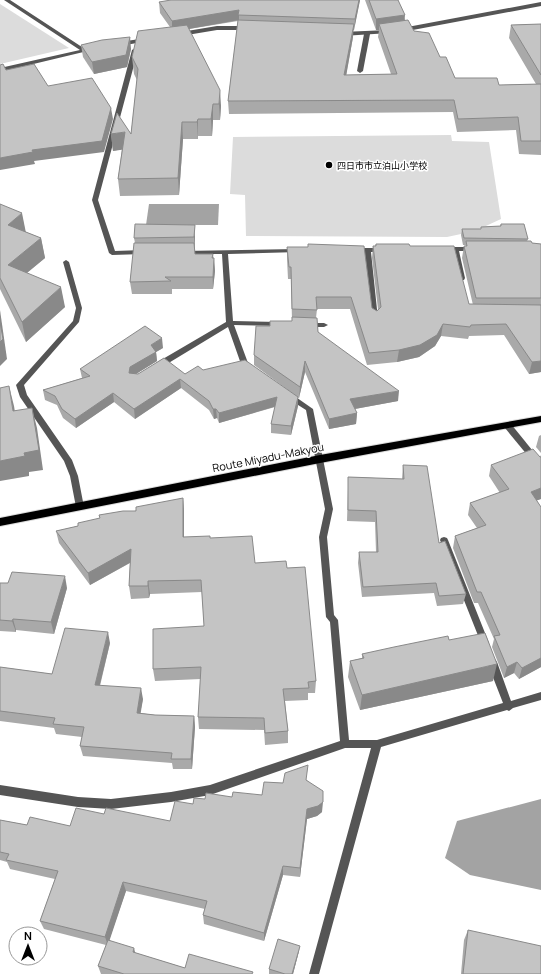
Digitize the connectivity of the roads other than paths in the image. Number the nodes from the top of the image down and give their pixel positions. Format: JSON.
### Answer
{"nodes":[{"id":1,"x":7,"y":0,"type":"edge"},
{"id":2,"x":541,"y":4,"type":"edge"},
{"id":3,"x":255,"y":29,"type":"edge"},
{"id":4,"x":336,"y":34,"type":"edge"},
{"id":5,"x":367,"y":34,"type":"junction"},
{"id":6,"x":173,"y":35,"type":"edge"},
{"id":7,"x":151,"y":39,"type":"edge"},
{"id":8,"x":137,"y":41,"type":"junction"},
{"id":9,"x":117,"y":44,"type":"edge"},
{"id":10,"x":96,"y":48,"type":"edge"},
{"id":11,"x":83,"y":50,"type":"junction"},
{"id":12,"x":0,"y":70,"type":"edge"},
{"id":13,"x":360,"y":71,"type":"dead end"},
{"id":14,"x":478,"y":248,"type":"edge"},
{"id":15,"x":441,"y":249,"type":"edge"},
{"id":16,"x":455,"y":249,"type":"junction"},
{"id":17,"x":351,"y":250,"type":"edge"},
{"id":18,"x":367,"y":250,"type":"junction"},
{"id":19,"x":389,"y":250,"type":"edge"},
{"id":20,"x":304,"y":251,"type":"edge"},
{"id":21,"x":150,"y":252,"type":"edge"},
{"id":22,"x":180,"y":252,"type":"edge"},
{"id":23,"x":225,"y":252,"type":"junction"},
{"id":24,"x":66,"y":262,"type":"dead end"},
{"id":25,"x":463,"y":285,"type":"edge"},
{"id":26,"x":375,"y":319,"type":"edge"},
{"id":27,"x":230,"y":323,"type":"junction"},
{"id":28,"x":285,"y":324,"type":"edge"},
{"id":29,"x":301,"y":325,"type":"edge"},
{"id":30,"x":324,"y":326,"type":"dead end"},
{"id":31,"x":155,"y":368,"type":"edge"},
{"id":32,"x":258,"y":373,"type":"edge"},
{"id":33,"x":283,"y":391,"type":"edge"},
{"id":34,"x":541,"y":419,"type":"edge"},
{"id":35,"x":508,"y":426,"type":"junction"},
{"id":36,"x":320,"y":459,"type":"junction"},
{"id":37,"x":541,"y":466,"type":"edge"},
{"id":38,"x":80,"y":506,"type":"junction"},
{"id":39,"x":0,"y":522,"type":"edge"},
{"id":40,"x":444,"y":540,"type":"edge"},
{"id":41,"x":541,"y":696,"type":"edge"},
{"id":42,"x":509,"y":707,"type":"junction"},
{"id":43,"x":345,"y":744,"type":"junction"},
{"id":44,"x":377,"y":744,"type":"junction"},
{"id":45,"x":0,"y":790,"type":"edge"},
{"id":46,"x":314,"y":974,"type":"edge"}],
"edges":[{"from":1,"to":11,"type":"street"},
{"from":2,"to":5,"type":"street"},
{"from":3,"to":6,"type":"street"},
{"from":4,"to":5,"type":"street"},
{"from":5,"to":13,"type":"street"},
{"from":7,"to":8,"type":"street"},
{"from":8,"to":9,"type":"street"},
{"from":8,"to":21,"type":"street"},
{"from":10,"to":11,"type":"street"},
{"from":11,"to":12,"type":"street"},
{"from":14,"to":16,"type":"street"},
{"from":15,"to":16,"type":"street"},
{"from":16,"to":25,"type":"street"},
{"from":17,"to":18,"type":"street"},
{"from":18,"to":19,"type":"street"},
{"from":18,"to":26,"type":"street"},
{"from":20,"to":23,"type":"street"},
{"from":22,"to":23,"type":"street"},
{"from":23,"to":27,"type":"street"},
{"from":24,"to":38,"type":"street"},
{"from":27,"to":28,"type":"street"},
{"from":27,"to":31,"type":"street"},
{"from":27,"to":32,"type":"street"},
{"from":29,"to":30,"type":"street"},
{"from":33,"to":36,"type":"street"},
{"from":34,"to":35,"type":"main road","name":"Route Miyadu-Makyou"},
{"from":35,"to":36,"type":"main road","name":"Route Miyadu-Makyou"},
{"from":35,"to":37,"type":"street"},
{"from":36,"to":38,"type":"main road","name":"Route Miyadu-Makyou"},
{"from":36,"to":43,"type":"street"},
{"from":38,"to":39,"type":"main road","name":"Route Miyadu-Makyou"},
{"from":40,"to":42,"type":"street"},
{"from":41,"to":42,"type":"street"},
{"from":42,"to":44,"type":"street"},
{"from":43,"to":44,"type":"street"},
{"from":43,"to":45,"type":"street"},
{"from":44,"to":46,"type":"street"}]}
